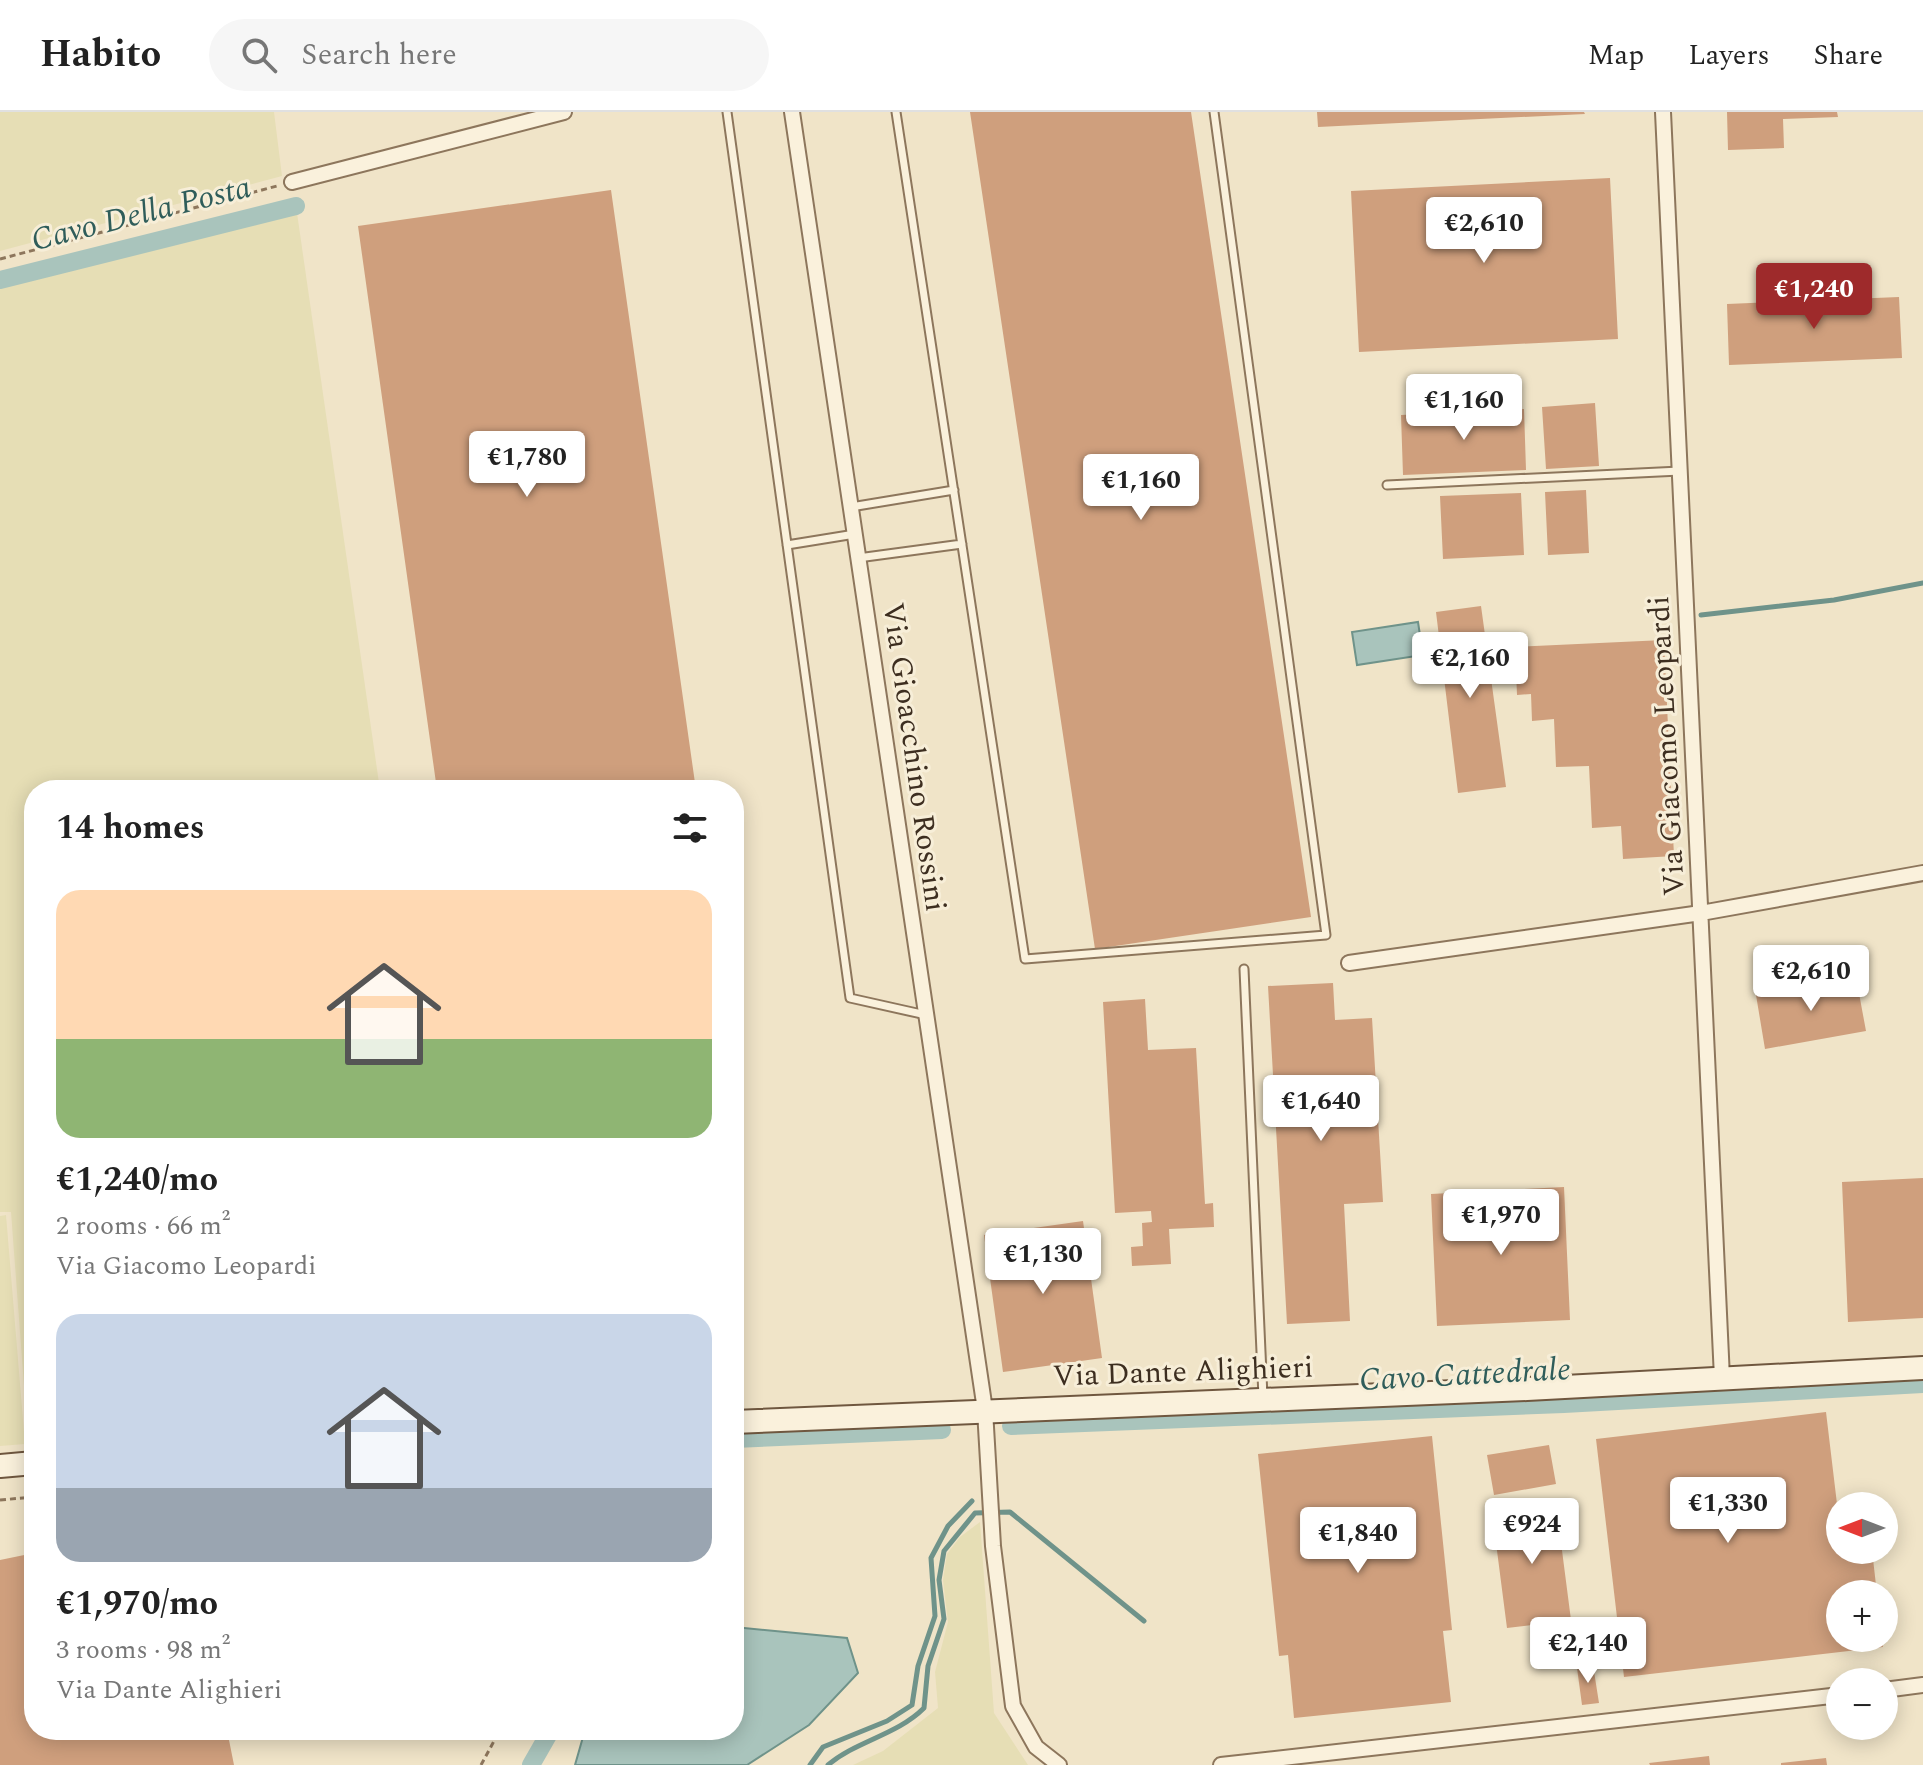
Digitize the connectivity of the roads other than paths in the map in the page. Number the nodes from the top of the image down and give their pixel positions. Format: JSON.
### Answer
{"nodes":[{"id":1,"x":564,"y":112,"type":"edge"},
{"id":2,"x":727,"y":112,"type":"edge"},
{"id":3,"x":792,"y":112,"type":"edge"},
{"id":4,"x":896,"y":112,"type":"edge"},
{"id":5,"x":1214,"y":112,"type":"edge"},
{"id":6,"x":1663,"y":112,"type":"edge"},
{"id":7,"x":292,"y":182,"type":"road end"},
{"id":8,"x":1680,"y":471,"type":"junction"},
{"id":9,"x":1387,"y":485,"type":"dead end"},
{"id":10,"x":954,"y":490,"type":"junction"},
{"id":11,"x":851,"y":507,"type":"junction"},
{"id":12,"x":855,"y":534,"type":"junction"},
{"id":13,"x":962,"y":544,"type":"junction"},
{"id":14,"x":787,"y":545,"type":"junction"},
{"id":15,"x":858,"y":558,"type":"junction"},
{"id":16,"x":1923,"y":873,"type":"edge"},
{"id":17,"x":1701,"y":913,"type":"junction"},
{"id":18,"x":1349,"y":963,"type":"dead end"},
{"id":19,"x":1244,"y":969,"type":"dead end"},
{"id":20,"x":926,"y":1015,"type":"junction"},
{"id":21,"x":1923,"y":1368,"type":"edge"},
{"id":22,"x":1722,"y":1378,"type":"junction"},
{"id":23,"x":1263,"y":1399,"type":"junction"},
{"id":24,"x":985,"y":1410,"type":"junction"},
{"id":25,"x":744,"y":1422,"type":"edge"},
{"id":26,"x":24,"y":1464,"type":"edge"},
{"id":27,"x":0,"y":1466,"type":"edge"},
{"id":28,"x":1923,"y":1685,"type":"edge"},
{"id":29,"x":1898,"y":1688,"type":"edge"},
{"id":30,"x":1826,"y":1697,"type":"edge"},
{"id":31,"x":1059,"y":1765,"type":"edge"},
{"id":32,"x":1221,"y":1765,"type":"edge"}],
"edges":[{"from":1,"to":7,"type":"street"},
{"from":2,"to":14,"type":"lane"},
{"from":3,"to":11,"type":"street","name":"Via Gioacchino Rossini"},
{"from":4,"to":10,"type":"lane"},
{"from":5,"to":13,"type":"lane"},
{"from":6,"to":8,"type":"street","name":"Via Giacomo Leopardi"},
{"from":8,"to":9,"type":"lane"},
{"from":8,"to":17,"type":"street","name":"Via Giacomo Leopardi"},
{"from":10,"to":11,"type":"lane"},
{"from":10,"to":13,"type":"lane"},
{"from":11,"to":12,"type":"street","name":"Via Gioacchino Rossini"},
{"from":12,"to":14,"type":"lane"},
{"from":12,"to":15,"type":"street","name":"Via Gioacchino Rossini"},
{"from":13,"to":15,"type":"lane"},
{"from":14,"to":20,"type":"lane"},
{"from":15,"to":20,"type":"street","name":"Via Gioacchino Rossini"},
{"from":16,"to":17,"type":"street"},
{"from":17,"to":18,"type":"street"},
{"from":17,"to":22,"type":"street","name":"Via Giacomo Leopardi"},
{"from":19,"to":23,"type":"lane"},
{"from":20,"to":24,"type":"street","name":"Via Gioacchino Rossini"},
{"from":21,"to":22,"type":"main road","name":"Via Dante Alighieri"},
{"from":22,"to":23,"type":"main road","name":"Via Dante Alighieri"},
{"from":23,"to":24,"type":"main road","name":"Via Dante Alighieri"},
{"from":24,"to":25,"type":"main road","name":"Via Dante Alighieri"},
{"from":24,"to":31,"type":"street","name":"Via Gioacchino Rossini"},
{"from":26,"to":27,"type":"main road"},
{"from":28,"to":29,"type":"street"},
{"from":30,"to":32,"type":"street"}]}
